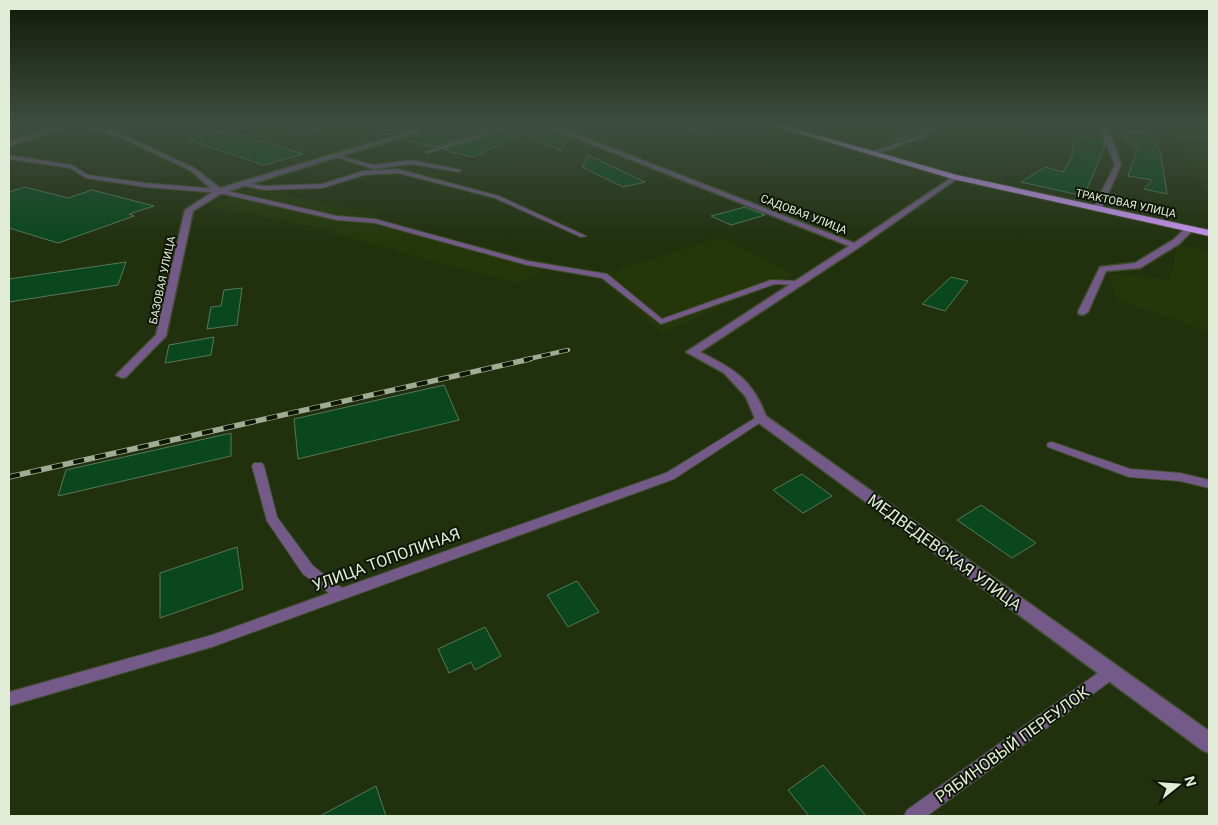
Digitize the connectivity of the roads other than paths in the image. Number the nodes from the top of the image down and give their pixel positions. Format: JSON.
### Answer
{"nodes":[{"id":1,"x":58,"y":164,"type":"edge"},
{"id":2,"x":182,"y":164,"type":"edge"},
{"id":3,"x":304,"y":164,"type":"edge"},
{"id":4,"x":365,"y":164,"type":"edge"},
{"id":5,"x":392,"y":164,"type":"edge"},
{"id":6,"x":426,"y":164,"type":"edge"},
{"id":7,"x":646,"y":164,"type":"edge"},
{"id":8,"x":909,"y":164,"type":"edge"},
{"id":9,"x":1118,"y":164,"type":"edge"},
{"id":10,"x":459,"y":170,"type":"dead end"},
{"id":11,"x":956,"y":177,"type":"junction"},
{"id":12,"x":239,"y":184,"type":"junction"},
{"id":13,"x":219,"y":191,"type":"junction"},
{"id":14,"x":1097,"y":209,"type":"junction"},
{"id":15,"x":1190,"y":229,"type":"junction"},
{"id":16,"x":1209,"y":233,"type":"edge"},
{"id":17,"x":583,"y":236,"type":"dead end"},
{"id":18,"x":855,"y":246,"type":"junction"},
{"id":19,"x":798,"y":283,"type":"junction"},
{"id":20,"x":1083,"y":312,"type":"dead end"},
{"id":21,"x":122,"y":375,"type":"dead end"},
{"id":22,"x":760,"y":418,"type":"junction"},
{"id":23,"x":1052,"y":445,"type":"dead end"},
{"id":24,"x":258,"y":466,"type":"dead end"},
{"id":25,"x":1209,"y":484,"type":"edge"},
{"id":26,"x":340,"y":594,"type":"junction"},
{"id":27,"x":1111,"y":672,"type":"junction"},
{"id":28,"x":9,"y":699,"type":"edge"},
{"id":29,"x":1209,"y":744,"type":"edge"},
{"id":30,"x":913,"y":816,"type":"edge"}],
"edges":[{"from":1,"to":13,"type":"lane"},
{"from":2,"to":13,"type":"street"},
{"from":3,"to":12,"type":"street","name":"БАЗОВАЯ УЛИЦА"},
{"from":4,"to":5,"type":"lane"},
{"from":6,"to":10,"type":"lane"},
{"from":7,"to":18,"type":"street","name":"САДОВАЯ УЛИЦА"},
{"from":8,"to":11,"type":"highway","name":"ТРАКТОВАЯ УЛИЦА"},
{"from":9,"to":14,"type":"street"},
{"from":11,"to":14,"type":"highway","name":"ТРАКТОВАЯ УЛИЦА"},
{"from":11,"to":18,"type":"street"},
{"from":12,"to":13,"type":"street","name":"БАЗОВАЯ УЛИЦА"},
{"from":12,"to":17,"type":"lane"},
{"from":13,"to":19,"type":"lane"},
{"from":13,"to":21,"type":"street","name":"БАЗОВАЯ УЛИЦА"},
{"from":14,"to":15,"type":"highway","name":"ТРАКТОВАЯ УЛИЦА"},
{"from":15,"to":16,"type":"highway","name":"ТРАКТОВАЯ УЛИЦА"},
{"from":15,"to":20,"type":"street"},
{"from":18,"to":19,"type":"street"},
{"from":19,"to":22,"type":"street"},
{"from":22,"to":26,"type":"lane","name":"УЛИЦА ТОПОЛИНАЯ"},
{"from":22,"to":27,"type":"street","name":"МЕДВЕДЕВСКАЯ УЛИЦА"},
{"from":23,"to":25,"type":"lane"},
{"from":24,"to":26,"type":"lane"},
{"from":26,"to":28,"type":"lane","name":"УЛИЦА ТОПОЛИНАЯ"},
{"from":27,"to":29,"type":"street","name":"МЕДВЕДЕВСКАЯ УЛИЦА"},
{"from":27,"to":30,"type":"lane","name":"РЯБИНОВЫЙ ПЕРЕУЛОК"}]}
